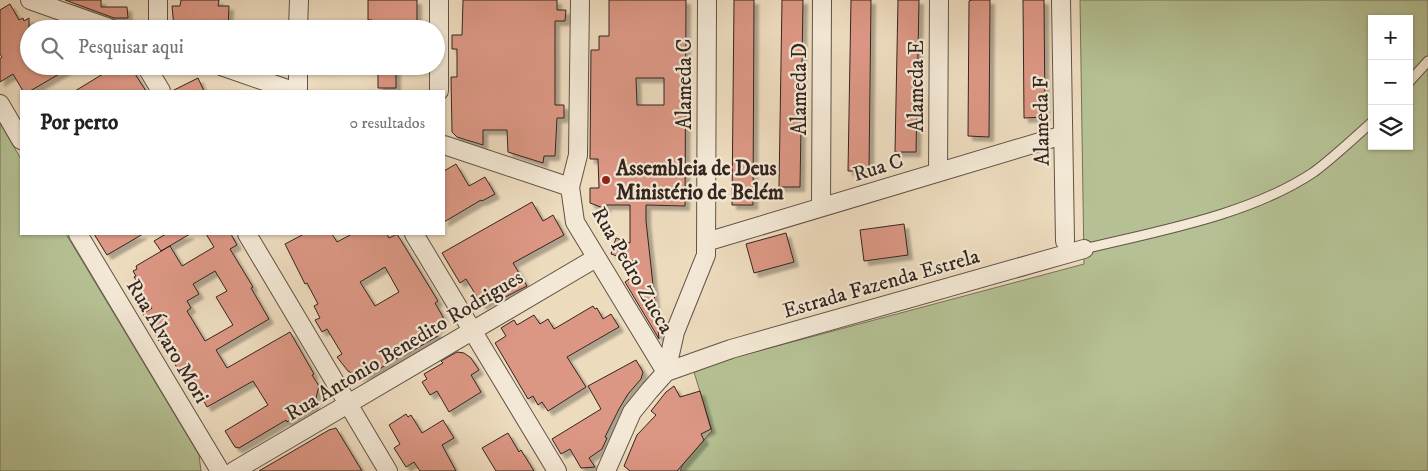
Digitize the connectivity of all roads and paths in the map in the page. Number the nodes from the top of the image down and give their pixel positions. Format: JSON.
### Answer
{"nodes":[{"id":1,"x":30,"y":0,"type":"edge"},
{"id":2,"x":158,"y":0,"type":"edge"},
{"id":3,"x":299,"y":0,"type":"edge"},
{"id":4,"x":439,"y":0,"type":"edge"},
{"id":5,"x":580,"y":0,"type":"edge"},
{"id":6,"x":707,"y":0,"type":"edge"},
{"id":7,"x":822,"y":0,"type":"edge"},
{"id":8,"x":939,"y":0,"type":"edge"},
{"id":9,"x":1061,"y":0,"type":"edge"},
{"id":10,"x":87,"y":20,"type":"edge"},
{"id":11,"x":158,"y":20,"type":"edge"},
{"id":12,"x":298,"y":20,"type":"edge"},
{"id":13,"x":439,"y":20,"type":"edge"},
{"id":14,"x":1428,"y":61,"type":"edge"},
{"id":15,"x":151,"y":75,"type":"edge"},
{"id":16,"x":247,"y":75,"type":"edge"},
{"id":17,"x":298,"y":75,"type":"edge"},
{"id":18,"x":439,"y":75,"type":"edge"},
{"id":19,"x":1413,"y":78,"type":"edge"},
{"id":20,"x":160,"y":90,"type":"edge"},
{"id":21,"x":290,"y":90,"type":"edge"},
{"id":22,"x":298,"y":90,"type":"edge"},
{"id":23,"x":439,"y":90,"type":"edge"},
{"id":24,"x":0,"y":104,"type":"edge"},
{"id":25,"x":1368,"y":125,"type":"edge"},
{"id":26,"x":1063,"y":135,"type":"junction"},
{"id":27,"x":20,"y":138,"type":"edge"},
{"id":28,"x":445,"y":145,"type":"edge"},
{"id":29,"x":938,"y":172,"type":"junction"},
{"id":30,"x":570,"y":187,"type":"junction"},
{"id":31,"x":821,"y":207,"type":"junction"},
{"id":32,"x":79,"y":235,"type":"edge"},
{"id":33,"x":247,"y":235,"type":"edge"},
{"id":34,"x":415,"y":235,"type":"edge"},
{"id":35,"x":1065,"y":241,"type":"dead end"},
{"id":36,"x":706,"y":242,"type":"junction"},
{"id":37,"x":1084,"y":249,"type":"joint"},
{"id":38,"x":596,"y":258,"type":"junction"},
{"id":39,"x":472,"y":330,"type":"junction"},
{"id":40,"x":666,"y":372,"type":"junction"},
{"id":41,"x":348,"y":403,"type":"junction"},
{"id":42,"x":220,"y":471,"type":"edge"},
{"id":43,"x":234,"y":471,"type":"edge"},
{"id":44,"x":388,"y":471,"type":"edge"},
{"id":45,"x":557,"y":471,"type":"edge"},
{"id":46,"x":606,"y":471,"type":"edge"}],
"edges":[{"from":1,"to":10,"type":"street"},
{"from":2,"to":11,"type":"street"},
{"from":3,"to":12,"type":"street"},
{"from":4,"to":13,"type":"street"},
{"from":5,"to":30,"type":"street"},
{"from":6,"to":36,"type":"street","name":"Alameda C"},
{"from":7,"to":31,"type":"street","name":"Alameda D"},
{"from":8,"to":29,"type":"street","name":"Alameda E"},
{"from":9,"to":26,"type":"street","name":"Alameda F"},
{"from":14,"to":19,"type":"lane"},
{"from":15,"to":20,"type":"street"},
{"from":16,"to":21,"type":"street"},
{"from":17,"to":22,"type":"street"},
{"from":18,"to":23,"type":"street"},
{"from":24,"to":27,"type":"street"},
{"from":25,"to":37,"type":"lane"},
{"from":26,"to":29,"type":"street","name":"Rua C"},
{"from":26,"to":35,"type":"street","name":"Alameda F"},
{"from":28,"to":30,"type":"street"},
{"from":29,"to":31,"type":"street","name":"Rua C"},
{"from":30,"to":38,"type":"street","name":"Rua Pedro Zucca"},
{"from":31,"to":36,"type":"street","name":"Rua C"},
{"from":32,"to":42,"type":"street","name":"Rua Álvaro Mori"},
{"from":33,"to":41,"type":"street"},
{"from":34,"to":39,"type":"street"},
{"from":36,"to":40,"type":"street","name":"Alameda C"},
{"from":37,"to":40,"type":"street","name":"Estrada Fazenda Estrela"},
{"from":38,"to":39,"type":"street","name":"Rua Antonio Benedito Rodrigues"},
{"from":38,"to":40,"type":"street","name":"Rua Pedro Zucca"},
{"from":39,"to":41,"type":"street","name":"Rua Antonio Benedito Rodrigues"},
{"from":39,"to":45,"type":"street"},
{"from":40,"to":46,"type":"street"},
{"from":41,"to":43,"type":"street","name":"Rua Antonio Benedito Rodrigues"},
{"from":41,"to":44,"type":"street"}]}
